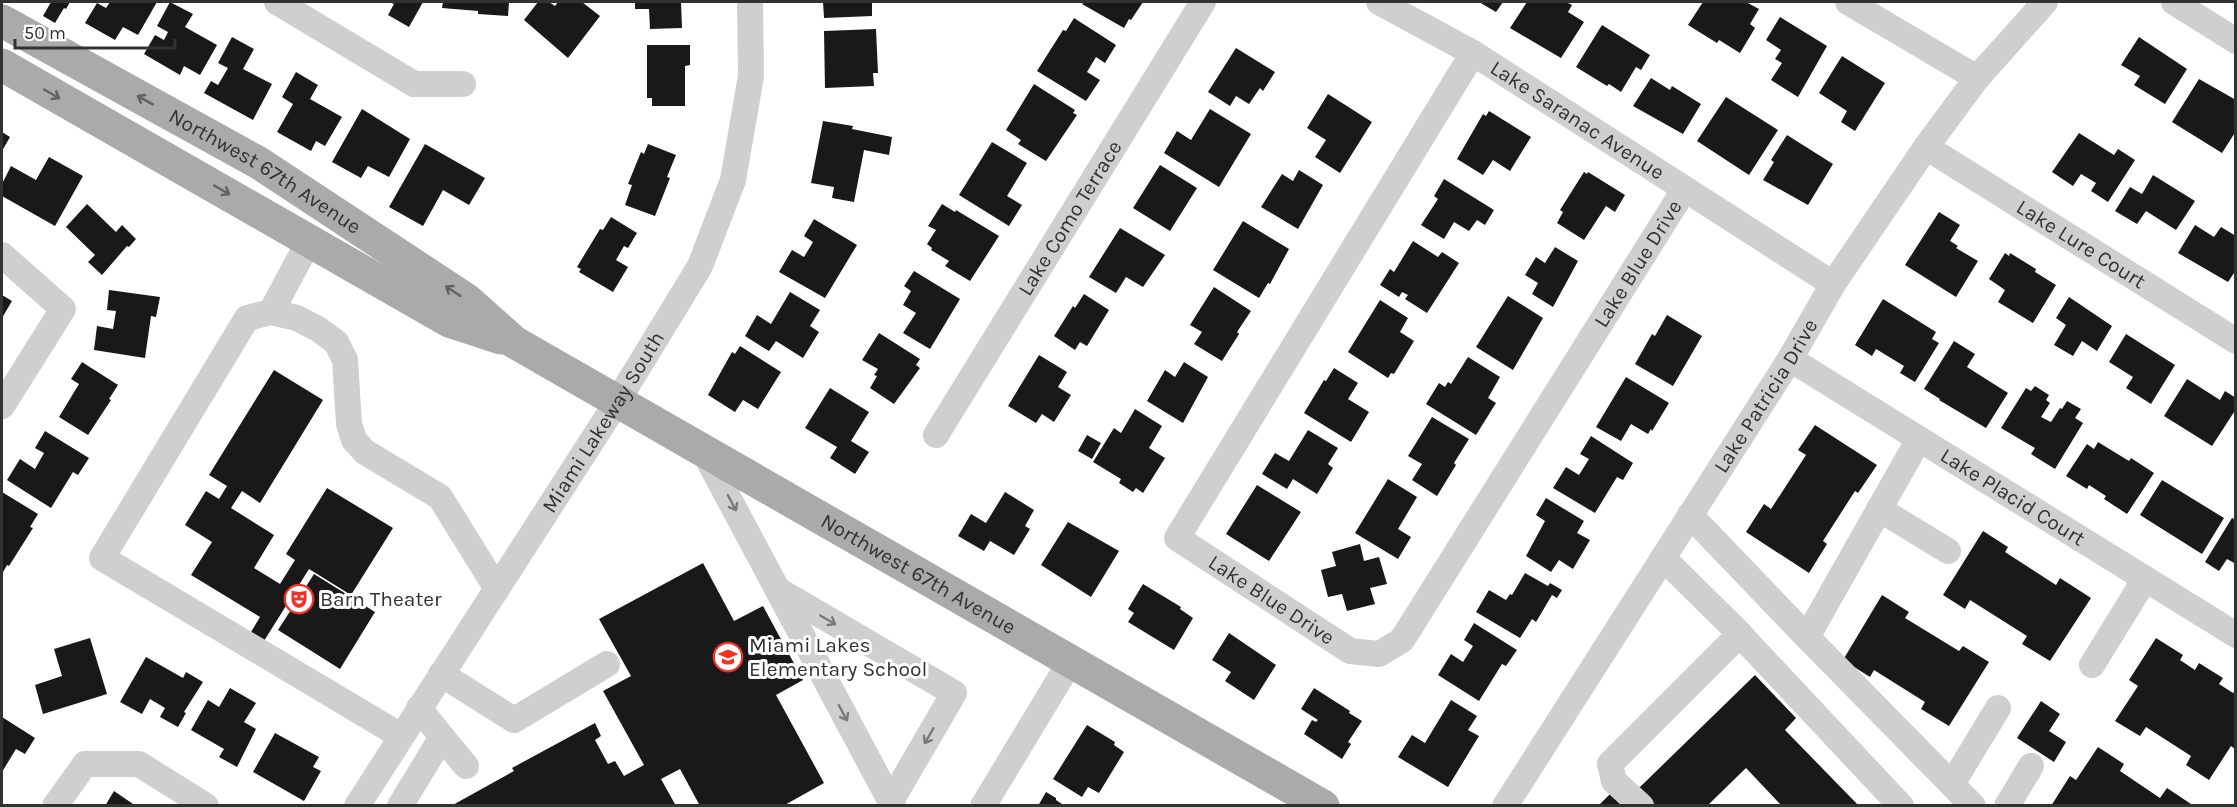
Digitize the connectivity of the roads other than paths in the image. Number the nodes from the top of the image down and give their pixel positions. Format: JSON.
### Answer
{"nodes":[{"id":1,"x":277,"y":2,"type":"edge"},
{"id":2,"x":750,"y":2,"type":"edge"},
{"id":3,"x":1203,"y":2,"type":"edge"},
{"id":4,"x":1379,"y":2,"type":"edge"},
{"id":5,"x":1848,"y":2,"type":"edge"},
{"id":6,"x":2045,"y":2,"type":"edge"},
{"id":7,"x":2174,"y":2,"type":"edge"},
{"id":8,"x":2,"y":21,"type":"edge"},
{"id":9,"x":2235,"y":41,"type":"edge"},
{"id":10,"x":1473,"y":53,"type":"junction"},
{"id":11,"x":2,"y":65,"type":"edge"},
{"id":12,"x":1977,"y":78,"type":"junction"},
{"id":13,"x":463,"y":84,"type":"dead end"},
{"id":14,"x":1926,"y":147,"type":"junction"},
{"id":15,"x":1684,"y":190,"type":"junction"},
{"id":16,"x":309,"y":240,"type":"junction"},
{"id":17,"x":2,"y":255,"type":"edge"},
{"id":18,"x":1833,"y":284,"type":"junction"},
{"id":19,"x":272,"y":312,"type":"junction"},
{"id":20,"x":2235,"y":341,"type":"edge"},
{"id":21,"x":514,"y":342,"type":"junction"},
{"id":22,"x":1790,"y":359,"type":"junction"},
{"id":23,"x":617,"y":402,"type":"junction"},
{"id":24,"x":2,"y":406,"type":"edge"},
{"id":25,"x":936,"y":435,"type":"dead end"},
{"id":26,"x":1919,"y":439,"type":"junction"},
{"id":27,"x":704,"y":452,"type":"junction"},
{"id":28,"x":1879,"y":509,"type":"junction"},
{"id":29,"x":1690,"y":514,"type":"junction"},
{"id":30,"x":1948,"y":551,"type":"dead end"},
{"id":31,"x":1663,"y":558,"type":"junction"},
{"id":32,"x":2145,"y":579,"type":"junction"},
{"id":33,"x":497,"y":589,"type":"junction"},
{"id":34,"x":777,"y":590,"type":"junction"},
{"id":35,"x":1740,"y":634,"type":"junction"},
{"id":36,"x":2235,"y":635,"type":"edge"},
{"id":37,"x":1807,"y":637,"type":"junction"},
{"id":38,"x":1070,"y":662,"type":"junction"},
{"id":39,"x":607,"y":664,"type":"dead end"},
{"id":40,"x":2092,"y":665,"type":"dead end"},
{"id":41,"x":441,"y":674,"type":"junction"},
{"id":42,"x":419,"y":708,"type":"junction"},
{"id":43,"x":1998,"y":708,"type":"dead end"},
{"id":44,"x":401,"y":736,"type":"junction"},
{"id":45,"x":442,"y":737,"type":"junction"},
{"id":46,"x":466,"y":766,"type":"dead end"},
{"id":47,"x":2031,"y":766,"type":"dead end"},
{"id":48,"x":1952,"y":784,"type":"junction"},
{"id":49,"x":892,"y":803,"type":"edge"},
{"id":50,"x":55,"y":806,"type":"edge"},
{"id":51,"x":206,"y":806,"type":"edge"},
{"id":52,"x":357,"y":806,"type":"edge"},
{"id":53,"x":400,"y":806,"type":"edge"},
{"id":54,"x":983,"y":806,"type":"edge"},
{"id":55,"x":1323,"y":806,"type":"edge"},
{"id":56,"x":1505,"y":806,"type":"edge"},
{"id":57,"x":1641,"y":806,"type":"edge"},
{"id":58,"x":1901,"y":806,"type":"edge"},
{"id":59,"x":1973,"y":806,"type":"edge"},
{"id":60,"x":2007,"y":806,"type":"edge"}],
"edges":[{"from":1,"to":13,"type":"street"},
{"from":2,"to":23,"type":"street","name":"Miami Lakeway South"},
{"from":3,"to":25,"type":"street","name":"Lake Como Terrace"},
{"from":4,"to":10,"type":"street","name":"Lake Saranac Avenue"},
{"from":5,"to":12,"type":"street"},
{"from":6,"to":12,"type":"street","name":"Lake Patricia Drive"},
{"from":7,"to":9,"type":"street"},
{"from":21,"to":8,"type":"main road","name":"Northwest 67th Avenue","one_way":true},
{"from":10,"to":15,"type":"street","name":"Lake Saranac Avenue"},
{"from":10,"to":15,"type":"street","name":"Lake Blue Drive"},
{"from":11,"to":16,"type":"main road","name":"Northwest 67th Avenue","one_way":true},
{"from":12,"to":14,"type":"street","name":"Lake Patricia Drive"},
{"from":14,"to":18,"type":"street","name":"Lake Patricia Drive"},
{"from":14,"to":20,"type":"street","name":"Lake Lure Court"},
{"from":15,"to":18,"type":"street","name":"Lake Saranac Avenue"},
{"from":16,"to":19,"type":"street"},
{"from":16,"to":21,"type":"main road","name":"Northwest 67th Avenue"},
{"from":17,"to":24,"type":"street"},
{"from":18,"to":22,"type":"street","name":"Lake Patricia Drive"},
{"from":19,"to":33,"type":"street"},
{"from":19,"to":44,"type":"street"},
{"from":21,"to":23,"type":"main road","name":"Northwest 67th Avenue"},
{"from":22,"to":26,"type":"street","name":"Lake Placid Court"},
{"from":22,"to":29,"type":"street","name":"Lake Patricia Drive"},
{"from":23,"to":27,"type":"main road","name":"Northwest 67th Avenue"},
{"from":23,"to":33,"type":"street","name":"Miami Lakeway South"},
{"from":26,"to":28,"type":"street"},
{"from":26,"to":32,"type":"street","name":"Lake Placid Court"},
{"from":27,"to":34,"type":"street","one_way":true},
{"from":27,"to":38,"type":"main road","name":"Northwest 67th Avenue"},
{"from":28,"to":30,"type":"street"},
{"from":28,"to":37,"type":"street"},
{"from":29,"to":31,"type":"street","name":"Lake Patricia Drive"},
{"from":29,"to":37,"type":"street"},
{"from":31,"to":35,"type":"street"},
{"from":31,"to":56,"type":"street","name":"Lake Patricia Drive"},
{"from":32,"to":36,"type":"street","name":"Lake Placid Court"},
{"from":32,"to":40,"type":"street"},
{"from":33,"to":41,"type":"street","name":"Miami Lakeway South"},
{"from":34,"to":49,"type":"street","one_way":true},
{"from":34,"to":49,"type":"street","one_way":true},
{"from":35,"to":57,"type":"street"},
{"from":35,"to":58,"type":"street"},
{"from":37,"to":48,"type":"street"},
{"from":38,"to":54,"type":"street"},
{"from":38,"to":55,"type":"main road","name":"Northwest 67th Avenue"},
{"from":39,"to":41,"type":"street"},
{"from":41,"to":42,"type":"street","name":"Miami Lakeway South"},
{"from":42,"to":44,"type":"street","name":"Miami Lakeway South"},
{"from":42,"to":45,"type":"street"},
{"from":43,"to":48,"type":"street"},
{"from":44,"to":52,"type":"street","name":"Miami Lakeway South"},
{"from":45,"to":46,"type":"street"},
{"from":45,"to":53,"type":"street"},
{"from":47,"to":60,"type":"street"},
{"from":48,"to":59,"type":"street"},
{"from":50,"to":51,"type":"street"}]}
